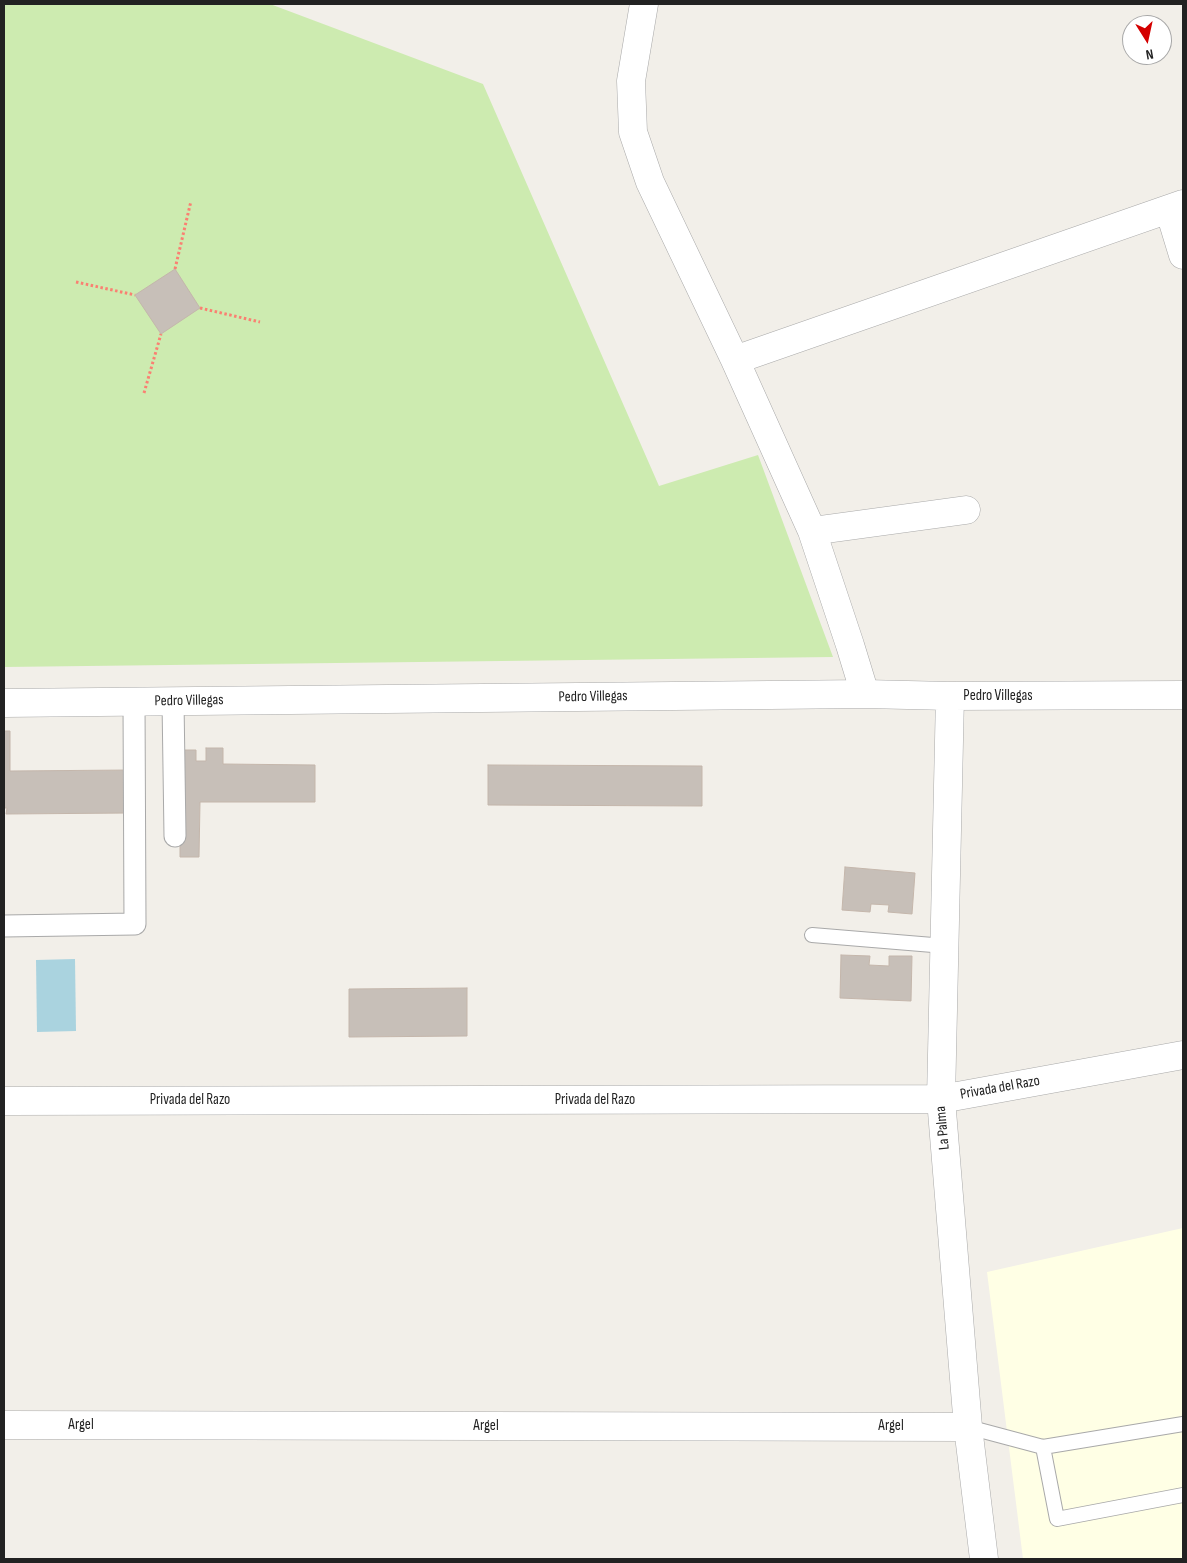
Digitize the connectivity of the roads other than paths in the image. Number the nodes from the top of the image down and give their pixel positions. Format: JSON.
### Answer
{"nodes":[{"id":1,"x":644,"y":4,"type":"edge"},
{"id":2,"x":1176,"y":207,"type":"edge"},
{"id":3,"x":1183,"y":254,"type":"edge"},
{"id":4,"x":735,"y":360,"type":"junction"},
{"id":5,"x":966,"y":510,"type":"dead end"},
{"id":6,"x":812,"y":531,"type":"junction"},
{"id":7,"x":865,"y":694,"type":"junction"},
{"id":8,"x":1183,"y":695,"type":"edge"},
{"id":9,"x":950,"y":696,"type":"junction"},
{"id":10,"x":173,"y":701,"type":"junction"},
{"id":11,"x":134,"y":702,"type":"junction"},
{"id":12,"x":4,"y":703,"type":"edge"},
{"id":13,"x":175,"y":836,"type":"dead end"},
{"id":14,"x":4,"y":926,"type":"edge"},
{"id":15,"x":812,"y":935,"type":"dead end"},
{"id":16,"x":945,"y":946,"type":"junction"},
{"id":17,"x":1183,"y":1055,"type":"edge"},
{"id":18,"x":941,"y":1099,"type":"junction"},
{"id":19,"x":4,"y":1100,"type":"edge"},
{"id":20,"x":1183,"y":1424,"type":"edge"},
{"id":21,"x":4,"y":1425,"type":"edge"},
{"id":22,"x":968,"y":1426,"type":"junction"},
{"id":23,"x":1044,"y":1447,"type":"junction"},
{"id":24,"x":1183,"y":1495,"type":"edge"},
{"id":25,"x":984,"y":1559,"type":"edge"}],
"edges":[{"from":1,"to":4,"type":"street"},
{"from":2,"to":3,"type":"street"},
{"from":2,"to":4,"type":"street"},
{"from":4,"to":6,"type":"street"},
{"from":5,"to":6,"type":"street"},
{"from":6,"to":7,"type":"street"},
{"from":7,"to":9,"type":"street","name":"Pedro Villegas"},
{"from":7,"to":10,"type":"street","name":"Pedro Villegas"},
{"from":8,"to":9,"type":"street","name":"Pedro Villegas"},
{"from":9,"to":16,"type":"street","name":"La Palma"},
{"from":10,"to":11,"type":"street","name":"Pedro Villegas"},
{"from":10,"to":13,"type":"street"},
{"from":11,"to":12,"type":"street","name":"Pedro Villegas"},
{"from":11,"to":14,"type":"street"},
{"from":15,"to":16,"type":"lane"},
{"from":16,"to":18,"type":"street","name":"La Palma"},
{"from":17,"to":18,"type":"street","name":"Privada del Razo"},
{"from":18,"to":19,"type":"street","name":"Privada del Razo"},
{"from":18,"to":22,"type":"street","name":"La Palma"},
{"from":20,"to":23,"type":"lane"},
{"from":21,"to":22,"type":"street","name":"Argel"},
{"from":22,"to":23,"type":"lane"},
{"from":22,"to":25,"type":"street","name":"La Palma"},
{"from":23,"to":24,"type":"lane"}]}
